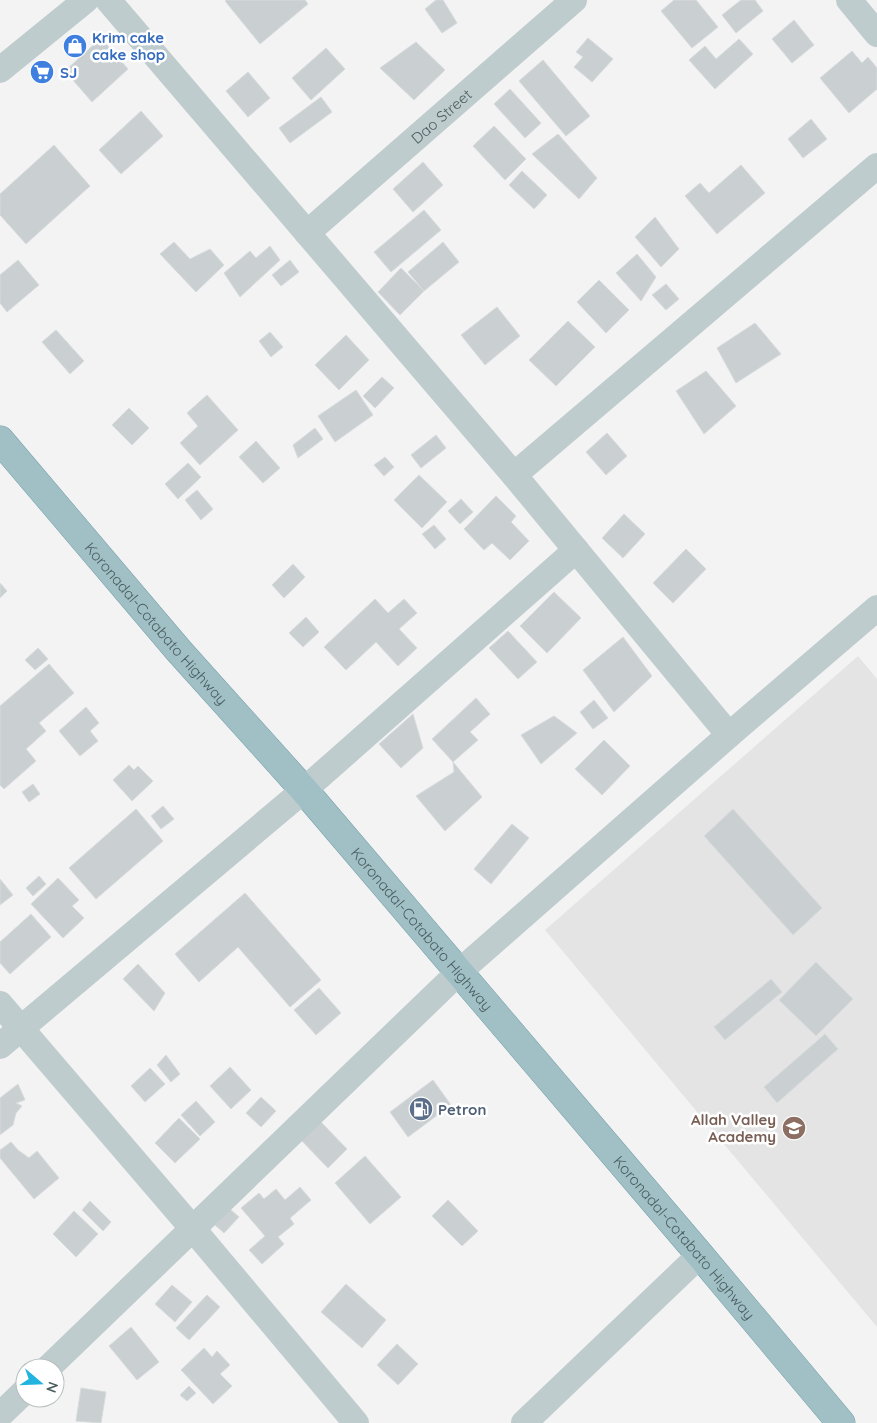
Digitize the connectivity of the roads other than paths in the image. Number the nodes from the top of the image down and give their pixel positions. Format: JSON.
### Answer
{"nodes":[{"id":1,"x":86,"y":0,"type":"edge"},
{"id":2,"x":108,"y":0,"type":"edge"},
{"id":3,"x":574,"y":0,"type":"edge"},
{"id":4,"x":849,"y":0,"type":"edge"},
{"id":5,"x":877,"y":34,"type":"edge"},
{"id":6,"x":0,"y":70,"type":"edge"},
{"id":7,"x":877,"y":166,"type":"edge"},
{"id":8,"x":307,"y":233,"type":"junction"},
{"id":9,"x":0,"y":440,"type":"edge"},
{"id":10,"x":514,"y":475,"type":"junction"},
{"id":11,"x":576,"y":550,"type":"junction"},
{"id":12,"x":877,"y":608,"type":"edge"},
{"id":13,"x":729,"y":735,"type":"junction"},
{"id":14,"x":304,"y":790,"type":"junction"},
{"id":15,"x":459,"y":972,"type":"junction"},
{"id":16,"x":0,"y":1004,"type":"edge"},
{"id":17,"x":21,"y":1028,"type":"junction"},
{"id":18,"x":0,"y":1046,"type":"edge"},
{"id":19,"x":192,"y":1229,"type":"junction"},
{"id":20,"x":700,"y":1255,"type":"junction"},
{"id":21,"x":58,"y":1358,"type":"edge"},
{"id":22,"x":15,"y":1401,"type":"edge"},
{"id":23,"x":0,"y":1415,"type":"edge"},
{"id":24,"x":356,"y":1423,"type":"edge"},
{"id":25,"x":524,"y":1423,"type":"edge"},
{"id":26,"x":841,"y":1423,"type":"edge"}],
"edges":[{"from":1,"to":6,"type":"street"},
{"from":2,"to":8,"type":"street"},
{"from":3,"to":8,"type":"street","name":"Dao Street"},
{"from":4,"to":5,"type":"street"},
{"from":7,"to":10,"type":"street"},
{"from":8,"to":10,"type":"street"},
{"from":9,"to":14,"type":"highway","name":"Koronadal-Cotabato Highway"},
{"from":10,"to":11,"type":"street"},
{"from":11,"to":13,"type":"street"},
{"from":11,"to":14,"type":"street"},
{"from":12,"to":13,"type":"street"},
{"from":13,"to":15,"type":"street"},
{"from":14,"to":15,"type":"highway","name":"Koronadal-Cotabato Highway"},
{"from":14,"to":17,"type":"street"},
{"from":15,"to":19,"type":"street"},
{"from":15,"to":20,"type":"highway","name":"Koronadal-Cotabato Highway"},
{"from":16,"to":17,"type":"street"},
{"from":17,"to":18,"type":"street"},
{"from":17,"to":19,"type":"street"},
{"from":19,"to":21,"type":"street"},
{"from":19,"to":24,"type":"street"},
{"from":20,"to":25,"type":"street"},
{"from":20,"to":26,"type":"highway","name":"Koronadal-Cotabato Highway"},
{"from":22,"to":23,"type":"street"}]}
